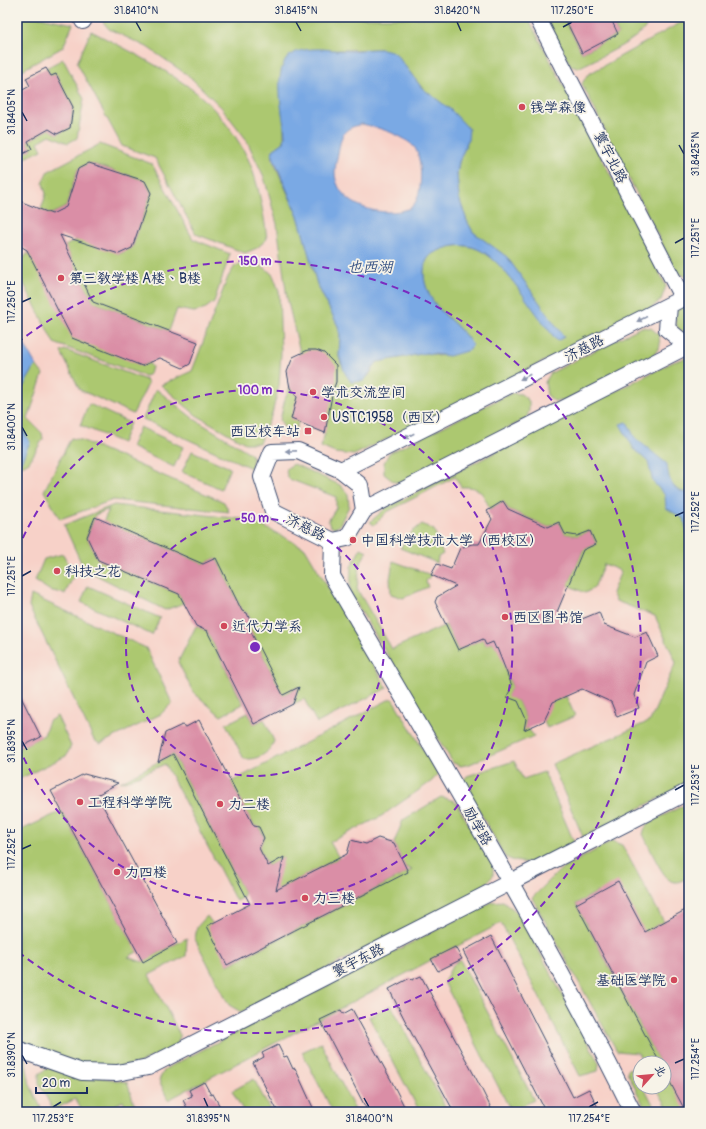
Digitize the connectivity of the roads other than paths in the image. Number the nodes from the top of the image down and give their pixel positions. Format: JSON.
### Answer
{"nodes":[{"id":1,"x":537,"y":17,"type":"edge"},
{"id":2,"x":680,"y":300,"type":"edge"},
{"id":3,"x":688,"y":346,"type":"edge"},
{"id":4,"x":341,"y":470,"type":"junction"},
{"id":5,"x":364,"y":510,"type":"junction"},
{"id":6,"x":333,"y":541,"type":"junction"},
{"id":7,"x":689,"y":791,"type":"edge"},
{"id":8,"x":511,"y":883,"type":"junction"},
{"id":9,"x":17,"y":1049,"type":"edge"},
{"id":10,"x":633,"y":1112,"type":"edge"}],
"edges":[{"from":1,"to":2,"type":"street","name":"寰宇北路"},
{"from":2,"to":3,"type":"street"},
{"from":2,"to":4,"type":"street","name":"济慈路","one_way":true},
{"from":3,"to":5,"type":"street"},
{"from":4,"to":5,"type":"street"},
{"from":4,"to":6,"type":"street","name":"济慈路","one_way":true},
{"from":5,"to":6,"type":"street","name":"济慈路"},
{"from":6,"to":8,"type":"street","name":"励学路"},
{"from":7,"to":8,"type":"street","name":"寰宇东路"},
{"from":8,"to":9,"type":"street","name":"寰宇东路"},
{"from":8,"to":10,"type":"street","name":"励学路"}]}
